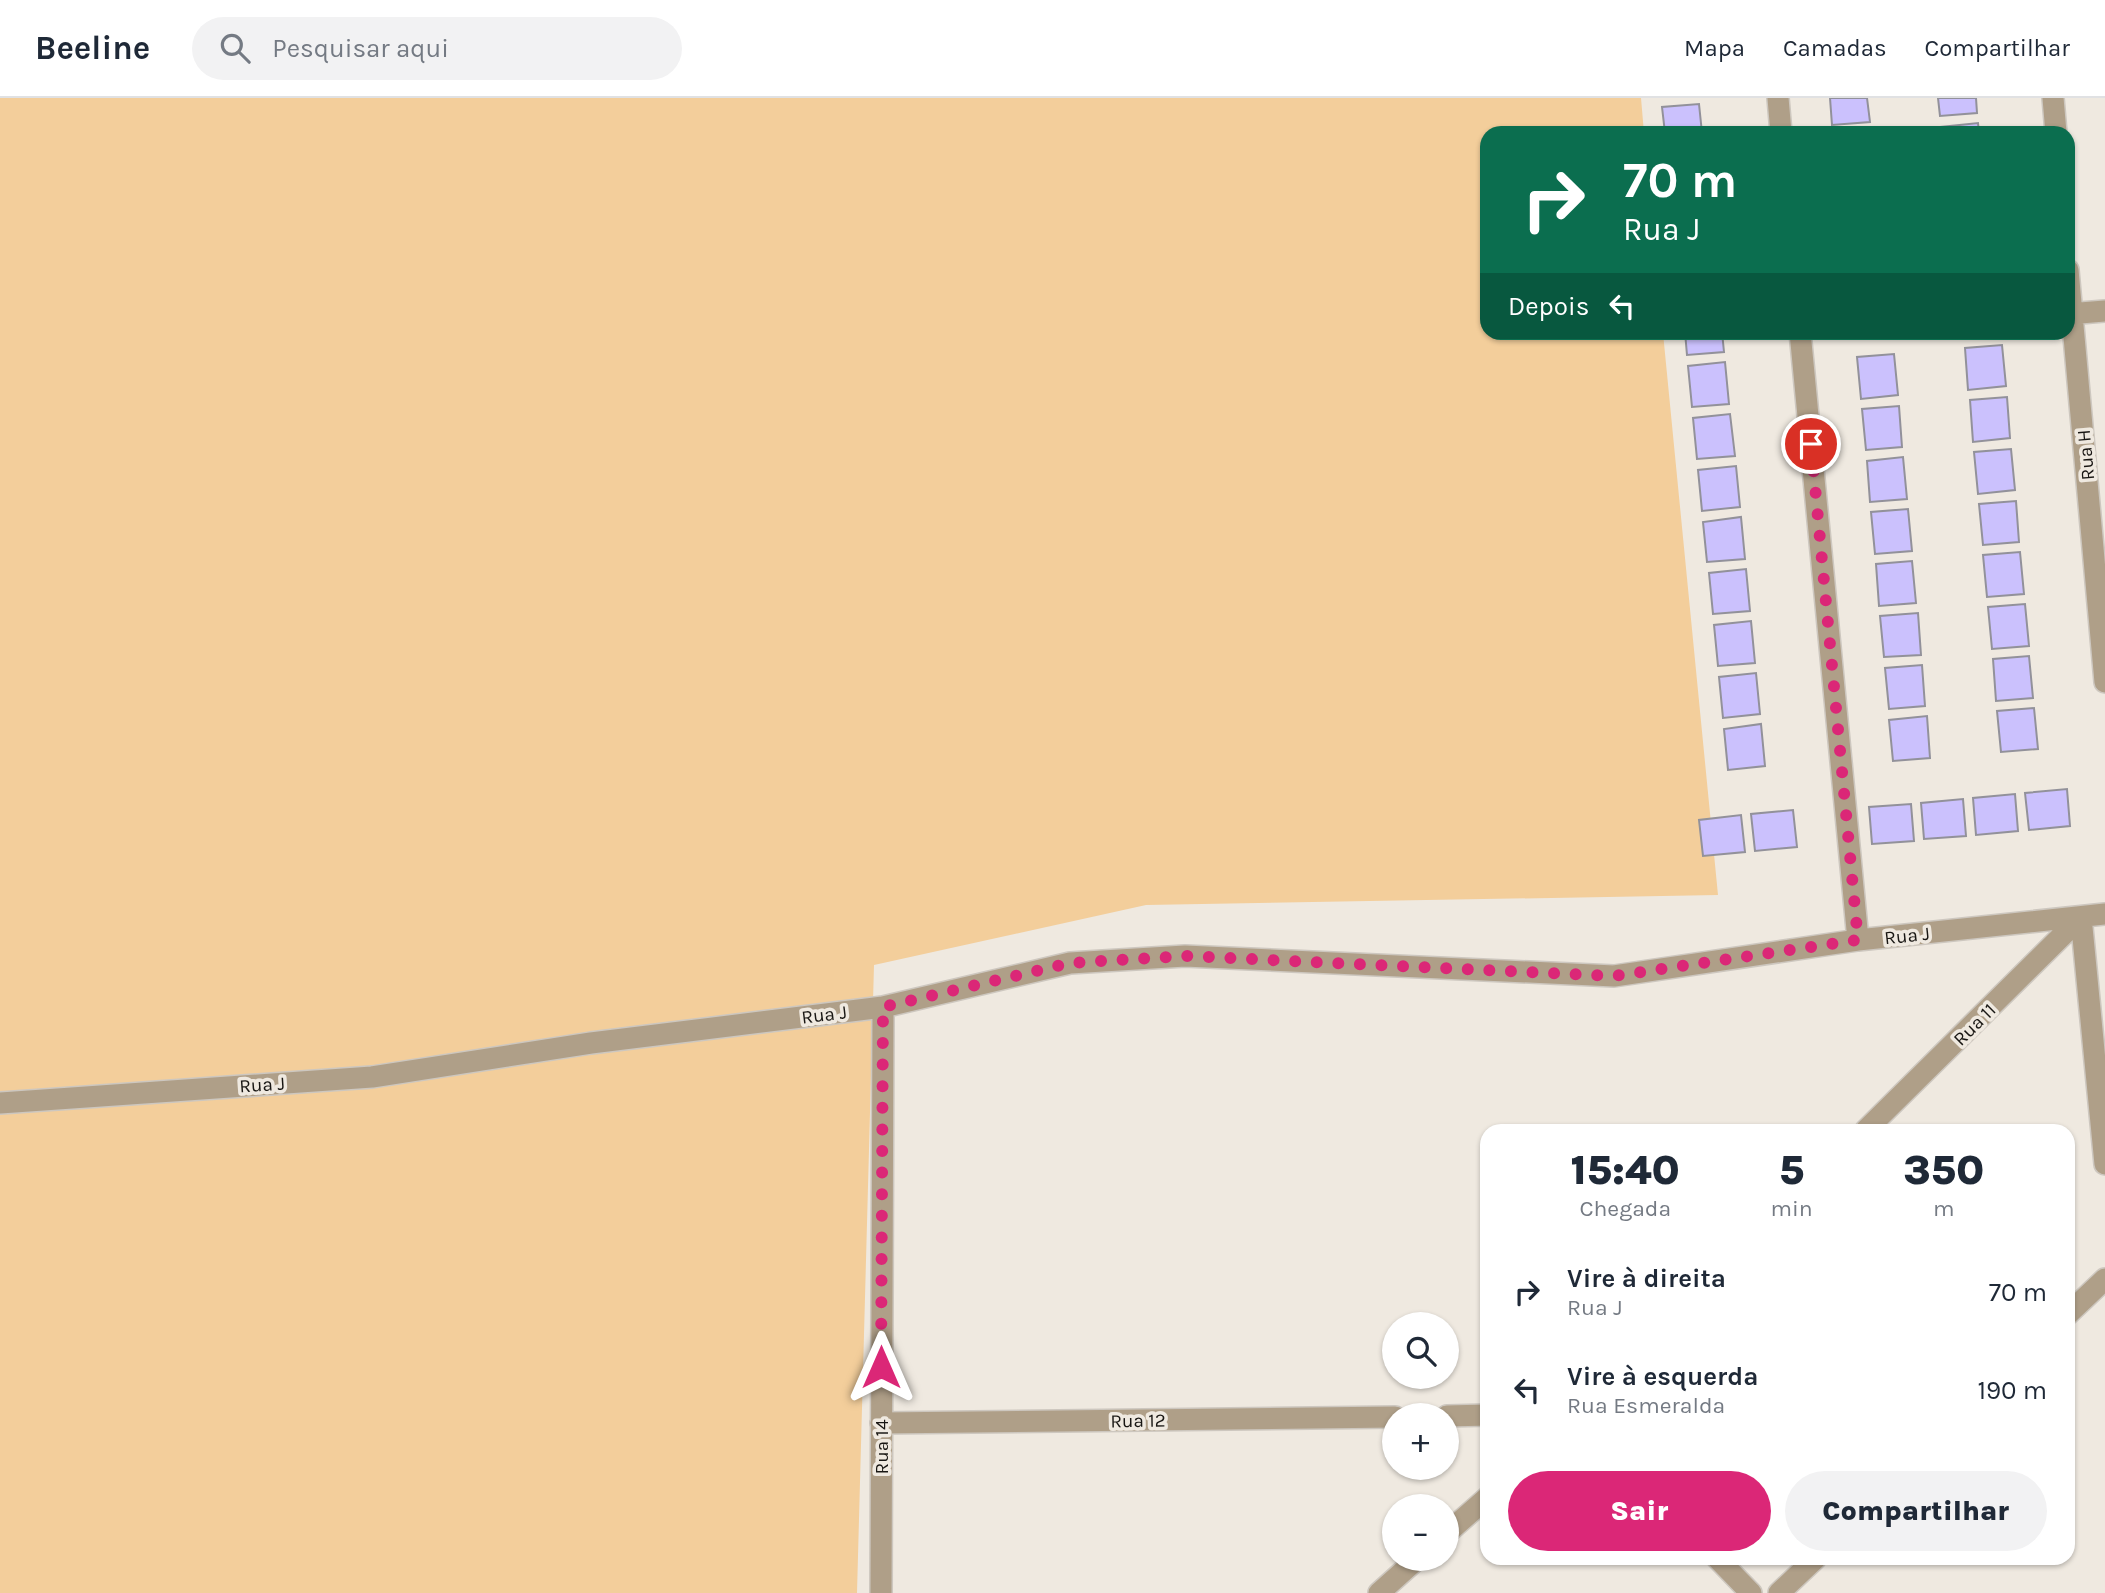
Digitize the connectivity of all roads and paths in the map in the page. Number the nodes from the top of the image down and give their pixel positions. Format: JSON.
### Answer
{"nodes":[{"id":1,"x":1778,"y":98,"type":"edge"},
{"id":2,"x":2053,"y":98,"type":"edge"},
{"id":3,"x":1780,"y":126,"type":"edge"},
{"id":4,"x":2055,"y":126,"type":"edge"},
{"id":5,"x":2105,"y":312,"type":"edge"},
{"id":6,"x":2075,"y":314,"type":"edge"},
{"id":7,"x":1807,"y":340,"type":"edge"},
{"id":8,"x":2072,"y":340,"type":"edge"},
{"id":9,"x":2105,"y":682,"type":"edge"},
{"id":10,"x":2105,"y":914,"type":"edge"},
{"id":11,"x":2081,"y":917,"type":"junction"},
{"id":12,"x":1858,"y":940,"type":"junction"},
{"id":13,"x":883,"y":1007,"type":"junction"},
{"id":14,"x":0,"y":1103,"type":"edge"},
{"id":15,"x":1872,"y":1124,"type":"edge"},
{"id":16,"x":2105,"y":1164,"type":"edge"},
{"id":17,"x":2105,"y":1279,"type":"edge"},
{"id":18,"x":2075,"y":1307,"type":"edge"},
{"id":19,"x":1480,"y":1415,"type":"edge"},
{"id":20,"x":1459,"y":1416,"type":"edge"},
{"id":21,"x":1382,"y":1417,"type":"edge"},
{"id":22,"x":881,"y":1423,"type":"junction"},
{"id":23,"x":1480,"y":1504,"type":"edge"},
{"id":24,"x":1459,"y":1522,"type":"edge"},
{"id":25,"x":1724,"y":1565,"type":"edge"},
{"id":26,"x":1809,"y":1565,"type":"edge"},
{"id":27,"x":1404,"y":1571,"type":"edge"},
{"id":28,"x":881,"y":1593,"type":"edge"},
{"id":29,"x":1379,"y":1593,"type":"edge"},
{"id":30,"x":1751,"y":1593,"type":"edge"},
{"id":31,"x":1779,"y":1593,"type":"edge"}],
"edges":[{"from":1,"to":3,"type":"street"},
{"from":2,"to":4,"type":"street"},
{"from":5,"to":6,"type":"street"},
{"from":7,"to":12,"type":"street"},
{"from":8,"to":9,"type":"street","name":"Rua H"},
{"from":10,"to":11,"type":"street","name":"Rua J"},
{"from":11,"to":12,"type":"street","name":"Rua J"},
{"from":11,"to":15,"type":"street","name":"Rua 11"},
{"from":11,"to":16,"type":"street"},
{"from":12,"to":13,"type":"street","name":"Rua J"},
{"from":13,"to":14,"type":"street","name":"Rua J"},
{"from":13,"to":22,"type":"street","name":"Rua 14"},
{"from":17,"to":18,"type":"street"},
{"from":19,"to":20,"type":"street"},
{"from":21,"to":22,"type":"street","name":"Rua 12"},
{"from":22,"to":28,"type":"street","name":"Rua 14"},
{"from":23,"to":24,"type":"street"},
{"from":25,"to":30,"type":"street"},
{"from":26,"to":31,"type":"street"},
{"from":27,"to":29,"type":"street"}]}
